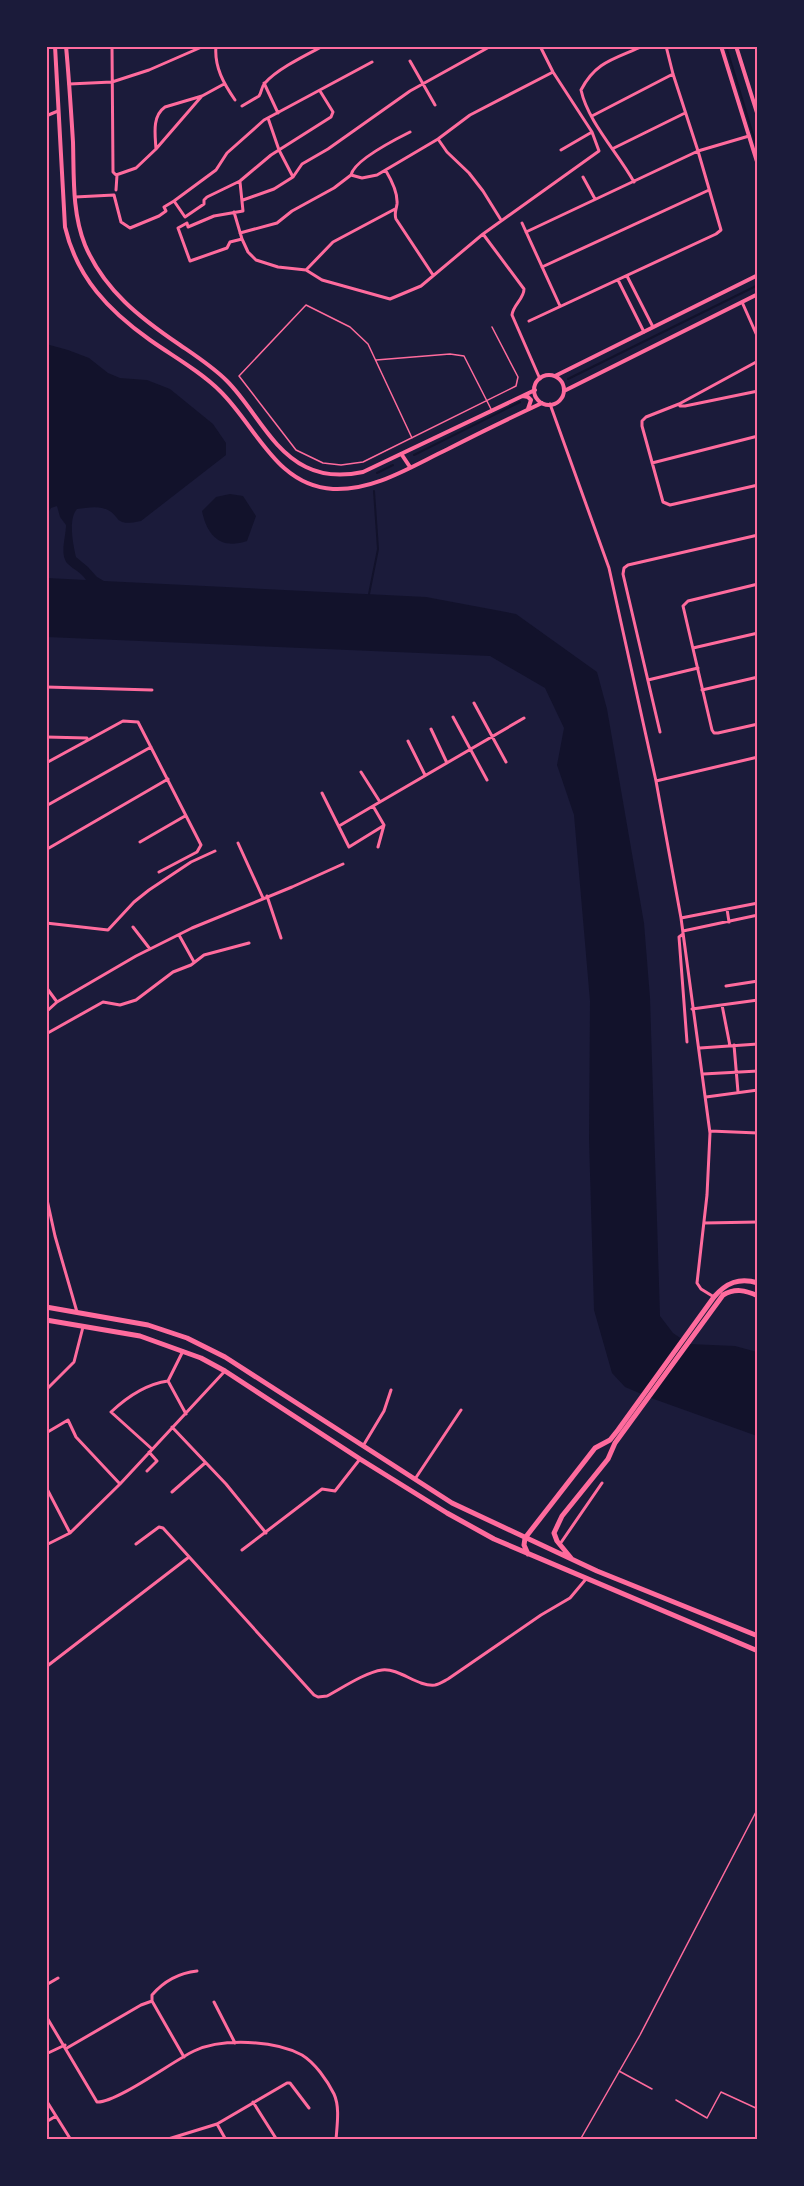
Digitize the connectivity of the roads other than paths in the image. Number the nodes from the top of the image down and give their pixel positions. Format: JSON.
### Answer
{"nodes":[{"id":1,"x":55,"y":46,"type":"edge"},
{"id":2,"x":66,"y":46,"type":"edge"},
{"id":3,"x":112,"y":46,"type":"edge"},
{"id":4,"x":204,"y":46,"type":"edge"},
{"id":5,"x":216,"y":46,"type":"edge"},
{"id":6,"x":323,"y":46,"type":"edge"},
{"id":7,"x":491,"y":46,"type":"edge"},
{"id":8,"x":540,"y":46,"type":"edge"},
{"id":9,"x":643,"y":46,"type":"edge"},
{"id":10,"x":666,"y":46,"type":"edge"},
{"id":11,"x":721,"y":46,"type":"edge"},
{"id":12,"x":736,"y":46,"type":"edge"},
{"id":13,"x":410,"y":61,"type":"dead end"},
{"id":14,"x":372,"y":62,"type":"dead end"},
{"id":15,"x":553,"y":72,"type":"junction"},
{"id":16,"x":673,"y":74,"type":"junction"},
{"id":17,"x":112,"y":82,"type":"junction"},
{"id":18,"x":264,"y":83,"type":"junction"},
{"id":19,"x":69,"y":84,"type":"junction"},
{"id":20,"x":224,"y":84,"type":"junction"},
{"id":21,"x":422,"y":84,"type":"junction"},
{"id":22,"x":320,"y":91,"type":"junction"},
{"id":23,"x":202,"y":96,"type":"junction"},
{"id":24,"x":235,"y":100,"type":"dead end"},
{"id":25,"x":435,"y":105,"type":"dead end"},
{"id":26,"x":243,"y":106,"type":"dead end"},
{"id":27,"x":58,"y":111,"type":"junction"},
{"id":28,"x":278,"y":113,"type":"junction"},
{"id":29,"x":685,"y":113,"type":"junction"},
{"id":30,"x":757,"y":115,"type":"edge"},
{"id":31,"x":46,"y":116,"type":"edge"},
{"id":32,"x":592,"y":117,"type":"junction"},
{"id":33,"x":268,"y":118,"type":"junction"},
{"id":34,"x":410,"y":132,"type":"dead end"},
{"id":35,"x":591,"y":132,"type":"junction"},
{"id":36,"x":749,"y":136,"type":"junction"},
{"id":37,"x":438,"y":139,"type":"junction"},
{"id":38,"x":613,"y":148,"type":"junction"},
{"id":39,"x":156,"y":149,"type":"junction"},
{"id":40,"x":279,"y":150,"type":"junction"},
{"id":41,"x":561,"y":150,"type":"dead end"},
{"id":42,"x":698,"y":151,"type":"junction"},
{"id":43,"x":758,"y":165,"type":"edge"},
{"id":44,"x":386,"y":170,"type":"junction"},
{"id":45,"x":117,"y":175,"type":"junction"},
{"id":46,"x":351,"y":175,"type":"junction"},
{"id":47,"x":293,"y":177,"type":"junction"},
{"id":48,"x":583,"y":177,"type":"dead end"},
{"id":49,"x":240,"y":181,"type":"junction"},
{"id":50,"x":634,"y":182,"type":"junction"},
{"id":51,"x":116,"y":190,"type":"dead end"},
{"id":52,"x":709,"y":190,"type":"junction"},
{"id":53,"x":75,"y":197,"type":"junction"},
{"id":54,"x":243,"y":200,"type":"junction"},
{"id":55,"x":596,"y":200,"type":"junction"},
{"id":56,"x":174,"y":201,"type":"junction"},
{"id":57,"x":395,"y":209,"type":"junction"},
{"id":58,"x":234,"y":213,"type":"junction"},
{"id":59,"x":184,"y":217,"type":"junction"},
{"id":60,"x":501,"y":220,"type":"junction"},
{"id":61,"x":187,"y":223,"type":"junction"},
{"id":62,"x":522,"y":223,"type":"dead end"},
{"id":63,"x":526,"y":232,"type":"junction"},
{"id":64,"x":240,"y":233,"type":"junction"},
{"id":65,"x":483,"y":234,"type":"junction"},
{"id":66,"x":242,"y":239,"type":"junction"},
{"id":67,"x":542,"y":267,"type":"junction"},
{"id":68,"x":306,"y":270,"type":"junction"},
{"id":69,"x":433,"y":275,"type":"junction"},
{"id":70,"x":758,"y":275,"type":"edge"},
{"id":71,"x":627,"y":276,"type":"junction"},
{"id":72,"x":618,"y":280,"type":"junction"},
{"id":73,"x":758,"y":294,"type":"edge"},
{"id":74,"x":742,"y":302,"type":"junction"},
{"id":75,"x":560,"y":306,"type":"junction"},
{"id":76,"x":529,"y":321,"type":"dead end"},
{"id":77,"x":492,"y":327,"type":"dead end"},
{"id":78,"x":653,"y":327,"type":"junction"},
{"id":79,"x":644,"y":332,"type":"junction"},
{"id":80,"x":758,"y":339,"type":"edge"},
{"id":81,"x":375,"y":360,"type":"junction"},
{"id":82,"x":758,"y":361,"type":"edge"},
{"id":83,"x":555,"y":376,"type":"junction"},
{"id":84,"x":540,"y":379,"type":"junction"},
{"id":85,"x":535,"y":390,"type":"junction"},
{"id":86,"x":564,"y":391,"type":"junction"},
{"id":87,"x":758,"y":391,"type":"edge"},
{"id":88,"x":522,"y":396,"type":"junction"},
{"id":89,"x":486,"y":401,"type":"junction"},
{"id":90,"x":542,"y":403,"type":"junction"},
{"id":91,"x":550,"y":404,"type":"junction"},
{"id":92,"x":679,"y":404,"type":"junction"},
{"id":93,"x":528,"y":410,"type":"junction"},
{"id":94,"x":491,"y":411,"type":"junction"},
{"id":95,"x":758,"y":436,"type":"edge"},
{"id":96,"x":412,"y":438,"type":"junction"},
{"id":97,"x":402,"y":455,"type":"junction"},
{"id":98,"x":652,"y":463,"type":"junction"},
{"id":99,"x":410,"y":467,"type":"junction"},
{"id":100,"x":758,"y":485,"type":"edge"},
{"id":101,"x":758,"y":535,"type":"edge"},
{"id":102,"x":758,"y":584,"type":"edge"},
{"id":103,"x":758,"y":633,"type":"edge"},
{"id":104,"x":693,"y":648,"type":"junction"},
{"id":105,"x":698,"y":668,"type":"junction"},
{"id":106,"x":758,"y":677,"type":"edge"},
{"id":107,"x":648,"y":680,"type":"junction"},
{"id":108,"x":46,"y":687,"type":"edge"},
{"id":109,"x":152,"y":690,"type":"dead end"},
{"id":110,"x":702,"y":690,"type":"junction"},
{"id":111,"x":474,"y":703,"type":"dead end"},
{"id":112,"x":453,"y":717,"type":"dead end"},
{"id":113,"x":524,"y":718,"type":"dead end"},
{"id":114,"x":758,"y":724,"type":"edge"},
{"id":115,"x":431,"y":729,"type":"dead end"},
{"id":116,"x":660,"y":732,"type":"dead end"},
{"id":117,"x":492,"y":735,"type":"junction"},
{"id":118,"x":46,"y":737,"type":"edge"},
{"id":119,"x":89,"y":738,"type":"junction"},
{"id":120,"x":408,"y":741,"type":"dead end"},
{"id":121,"x":151,"y":747,"type":"junction"},
{"id":122,"x":470,"y":748,"type":"junction"},
{"id":123,"x":758,"y":757,"type":"edge"},
{"id":124,"x":506,"y":762,"type":"dead end"},
{"id":125,"x":46,"y":763,"type":"edge"},
{"id":126,"x":447,"y":763,"type":"junction"},
{"id":127,"x":361,"y":772,"type":"dead end"},
{"id":128,"x":426,"y":775,"type":"junction"},
{"id":129,"x":168,"y":779,"type":"junction"},
{"id":130,"x":487,"y":780,"type":"dead end"},
{"id":131,"x":656,"y":781,"type":"junction"},
{"id":132,"x":322,"y":793,"type":"dead end"},
{"id":133,"x":380,"y":802,"type":"junction"},
{"id":134,"x":46,"y":806,"type":"edge"},
{"id":135,"x":374,"y":806,"type":"junction"},
{"id":136,"x":185,"y":816,"type":"junction"},
{"id":137,"x":384,"y":825,"type":"junction"},
{"id":138,"x":339,"y":826,"type":"junction"},
{"id":139,"x":140,"y":842,"type":"dead end"},
{"id":140,"x":238,"y":843,"type":"dead end"},
{"id":141,"x":378,"y":847,"type":"dead end"},
{"id":142,"x":49,"y":848,"type":"dead end"},
{"id":143,"x":215,"y":851,"type":"dead end"},
{"id":144,"x":343,"y":864,"type":"dead end"},
{"id":145,"x":159,"y":872,"type":"dead end"},
{"id":146,"x":265,"y":897,"type":"junction"},
{"id":147,"x":758,"y":903,"type":"edge"},
{"id":148,"x":728,"y":909,"type":"junction"},
{"id":149,"x":758,"y":915,"type":"edge"},
{"id":150,"x":681,"y":918,"type":"junction"},
{"id":151,"x":729,"y":921,"type":"junction"},
{"id":152,"x":46,"y":922,"type":"edge"},
{"id":153,"x":134,"y":927,"type":"dead end"},
{"id":154,"x":683,"y":932,"type":"junction"},
{"id":155,"x":179,"y":934,"type":"junction"},
{"id":156,"x":282,"y":938,"type":"dead end"},
{"id":157,"x":249,"y":943,"type":"dead end"},
{"id":158,"x":150,"y":949,"type":"junction"},
{"id":159,"x":194,"y":962,"type":"junction"},
{"id":160,"x":758,"y":981,"type":"edge"},
{"id":161,"x":726,"y":986,"type":"dead end"},
{"id":162,"x":46,"y":987,"type":"edge"},
{"id":163,"x":758,"y":1000,"type":"edge"},
{"id":164,"x":57,"y":1002,"type":"junction"},
{"id":165,"x":722,"y":1005,"type":"junction"},
{"id":166,"x":692,"y":1009,"type":"junction"},
{"id":167,"x":46,"y":1012,"type":"edge"},
{"id":168,"x":46,"y":1034,"type":"edge"},
{"id":169,"x":687,"y":1042,"type":"dead end"},
{"id":170,"x":758,"y":1044,"type":"edge"},
{"id":171,"x":732,"y":1046,"type":"junction"},
{"id":172,"x":700,"y":1048,"type":"junction"},
{"id":173,"x":758,"y":1071,"type":"edge"},
{"id":174,"x":737,"y":1072,"type":"junction"},
{"id":175,"x":703,"y":1074,"type":"junction"},
{"id":176,"x":758,"y":1090,"type":"edge"},
{"id":177,"x":738,"y":1092,"type":"junction"},
{"id":178,"x":706,"y":1097,"type":"junction"},
{"id":179,"x":710,"y":1131,"type":"junction"},
{"id":180,"x":758,"y":1133,"type":"edge"},
{"id":181,"x":46,"y":1195,"type":"edge"},
{"id":182,"x":758,"y":1222,"type":"edge"},
{"id":183,"x":704,"y":1223,"type":"junction"},
{"id":184,"x":757,"y":1283,"type":"edge"},
{"id":185,"x":754,"y":1294,"type":"edge"},
{"id":186,"x":713,"y":1302,"type":"junction"},
{"id":187,"x":46,"y":1307,"type":"edge"},
{"id":188,"x":78,"y":1312,"type":"junction"},
{"id":189,"x":46,"y":1320,"type":"edge"},
{"id":190,"x":83,"y":1327,"type":"junction"},
{"id":191,"x":183,"y":1352,"type":"junction"},
{"id":192,"x":225,"y":1371,"type":"junction"},
{"id":193,"x":168,"y":1381,"type":"junction"},
{"id":194,"x":46,"y":1390,"type":"edge"},
{"id":195,"x":391,"y":1390,"type":"dead end"},
{"id":196,"x":461,"y":1410,"type":"dead end"},
{"id":197,"x":186,"y":1414,"type":"junction"},
{"id":198,"x":172,"y":1427,"type":"junction"},
{"id":199,"x":620,"y":1431,"type":"junction"},
{"id":200,"x":46,"y":1433,"type":"edge"},
{"id":201,"x":363,"y":1446,"type":"junction"},
{"id":202,"x":151,"y":1451,"type":"junction"},
{"id":203,"x":360,"y":1459,"type":"junction"},
{"id":204,"x":205,"y":1463,"type":"junction"},
{"id":205,"x":147,"y":1471,"type":"dead end"},
{"id":206,"x":415,"y":1479,"type":"junction"},
{"id":207,"x":602,"y":1483,"type":"dead end"},
{"id":208,"x":120,"y":1484,"type":"junction"},
{"id":209,"x":46,"y":1487,"type":"edge"},
{"id":210,"x":172,"y":1492,"type":"dead end"},
{"id":211,"x":70,"y":1533,"type":"junction"},
{"id":212,"x":266,"y":1533,"type":"junction"},
{"id":213,"x":525,"y":1538,"type":"junction"},
{"id":214,"x":136,"y":1544,"type":"dead end"},
{"id":215,"x":560,"y":1544,"type":"junction"},
{"id":216,"x":46,"y":1545,"type":"edge"},
{"id":217,"x":242,"y":1550,"type":"dead end"},
{"id":218,"x":529,"y":1555,"type":"junction"},
{"id":219,"x":189,"y":1557,"type":"junction"},
{"id":220,"x":571,"y":1558,"type":"junction"},
{"id":221,"x":586,"y":1580,"type":"junction"},
{"id":222,"x":758,"y":1636,"type":"edge"},
{"id":223,"x":758,"y":1651,"type":"edge"},
{"id":224,"x":46,"y":1667,"type":"edge"},
{"id":225,"x":758,"y":1808,"type":"edge"},
{"id":226,"x":197,"y":1971,"type":"dead end"},
{"id":227,"x":58,"y":1978,"type":"dead end"},
{"id":228,"x":46,"y":1985,"type":"edge"},
{"id":229,"x":152,"y":2001,"type":"junction"},
{"id":230,"x":214,"y":2002,"type":"dead end"},
{"id":231,"x":46,"y":2016,"type":"edge"},
{"id":232,"x":235,"y":2043,"type":"junction"},
{"id":233,"x":66,"y":2047,"type":"junction"},
{"id":234,"x":46,"y":2054,"type":"edge"},
{"id":235,"x":184,"y":2056,"type":"junction"},
{"id":236,"x":618,"y":2071,"type":"junction"},
{"id":237,"x":652,"y":2089,"type":"dead end"},
{"id":238,"x":46,"y":2100,"type":"edge"},
{"id":239,"x":676,"y":2100,"type":"dead end"},
{"id":240,"x":253,"y":2102,"type":"junction"},
{"id":241,"x":309,"y":2108,"type":"dead end"},
{"id":242,"x":758,"y":2109,"type":"edge"},
{"id":243,"x":56,"y":2116,"type":"junction"},
{"id":244,"x":46,"y":2122,"type":"edge"},
{"id":245,"x":217,"y":2124,"type":"junction"},
{"id":246,"x":71,"y":2139,"type":"edge"},
{"id":247,"x":165,"y":2139,"type":"edge"},
{"id":248,"x":226,"y":2139,"type":"edge"},
{"id":249,"x":277,"y":2139,"type":"edge"},
{"id":250,"x":336,"y":2139,"type":"edge"},
{"id":251,"x":580,"y":2139,"type":"edge"}],
"edges":[{"from":1,"to":27,"type":"street"},
{"from":2,"to":19,"type":"street"},
{"from":3,"to":17,"type":"street"},
{"from":4,"to":17,"type":"street"},
{"from":5,"to":20,"type":"street"},
{"from":6,"to":18,"type":"street"},
{"from":7,"to":21,"type":"street"},
{"from":8,"to":15,"type":"street"},
{"from":9,"to":32,"type":"street"},
{"from":10,"to":16,"type":"street"},
{"from":11,"to":36,"type":"street"},
{"from":12,"to":30,"type":"street"},
{"from":13,"to":21,"type":"street"},
{"from":14,"to":22,"type":"street"},
{"from":15,"to":35,"type":"street"},
{"from":15,"to":37,"type":"street"},
{"from":16,"to":29,"type":"street"},
{"from":16,"to":32,"type":"street"},
{"from":17,"to":19,"type":"street"},
{"from":17,"to":45,"type":"street"},
{"from":18,"to":26,"type":"street"},
{"from":18,"to":28,"type":"street"},
{"from":19,"to":53,"type":"street"},
{"from":20,"to":23,"type":"street"},
{"from":20,"to":24,"type":"street"},
{"from":21,"to":25,"type":"street"},
{"from":21,"to":47,"type":"street"},
{"from":22,"to":28,"type":"street"},
{"from":22,"to":40,"type":"street"},
{"from":23,"to":39,"type":"street"},
{"from":23,"to":39,"type":"street"},
{"from":27,"to":31,"type":"street"},
{"from":27,"to":99,"type":"street"},
{"from":28,"to":33,"type":"street"},
{"from":29,"to":38,"type":"street"},
{"from":29,"to":42,"type":"street"},
{"from":32,"to":38,"type":"street"},
{"from":33,"to":40,"type":"street"},
{"from":33,"to":56,"type":"street"},
{"from":34,"to":46,"type":"street"},
{"from":35,"to":41,"type":"street"},
{"from":35,"to":60,"type":"street"},
{"from":36,"to":42,"type":"street"},
{"from":36,"to":43,"type":"street"},
{"from":37,"to":44,"type":"street"},
{"from":37,"to":60,"type":"street"},
{"from":38,"to":50,"type":"street"},
{"from":39,"to":45,"type":"street"},
{"from":40,"to":47,"type":"street"},
{"from":40,"to":49,"type":"street"},
{"from":42,"to":50,"type":"street"},
{"from":42,"to":52,"type":"street"},
{"from":44,"to":46,"type":"street"},
{"from":44,"to":57,"type":"street"},
{"from":45,"to":51,"type":"street"},
{"from":46,"to":64,"type":"street"},
{"from":47,"to":54,"type":"street"},
{"from":48,"to":55,"type":"street"},
{"from":49,"to":54,"type":"street"},
{"from":49,"to":59,"type":"street"},
{"from":50,"to":55,"type":"street"},
{"from":52,"to":67,"type":"street"},
{"from":52,"to":71,"type":"street"},
{"from":53,"to":56,"type":"street"},
{"from":53,"to":97,"type":"street"},
{"from":54,"to":58,"type":"street"},
{"from":55,"to":63,"type":"street"},
{"from":56,"to":59,"type":"street"},
{"from":57,"to":68,"type":"street"},
{"from":57,"to":69,"type":"street"},
{"from":58,"to":61,"type":"street"},
{"from":58,"to":64,"type":"street"},
{"from":59,"to":61,"type":"street"},
{"from":60,"to":65,"type":"street"},
{"from":61,"to":66,"type":"street"},
{"from":62,"to":63,"type":"street"},
{"from":63,"to":67,"type":"street"},
{"from":64,"to":66,"type":"street"},
{"from":65,"to":69,"type":"street"},
{"from":65,"to":84,"type":"street"},
{"from":66,"to":68,"type":"street"},
{"from":67,"to":75,"type":"street"},
{"from":68,"to":69,"type":"street"},
{"from":70,"to":78,"type":"street"},
{"from":71,"to":72,"type":"street"},
{"from":71,"to":78,"type":"street"},
{"from":72,"to":75,"type":"street"},
{"from":72,"to":79,"type":"street"},
{"from":73,"to":74,"type":"street"},
{"from":74,"to":80,"type":"street"},
{"from":74,"to":86,"type":"street"},
{"from":75,"to":76,"type":"street"},
{"from":77,"to":89,"type":"lane"},
{"from":78,"to":79,"type":"street"},
{"from":79,"to":83,"type":"street"},
{"from":81,"to":89,"type":"lane"},
{"from":81,"to":96,"type":"lane"},
{"from":81,"to":96,"type":"lane"},
{"from":82,"to":92,"type":"street"},
{"from":83,"to":84,"type":"street"},
{"from":83,"to":86,"type":"street"},
{"from":84,"to":85,"type":"street"},
{"from":85,"to":88,"type":"street"},
{"from":85,"to":90,"type":"street"},
{"from":86,"to":91,"type":"street"},
{"from":87,"to":92,"type":"street"},
{"from":88,"to":93,"type":"street"},
{"from":88,"to":94,"type":"street"},
{"from":89,"to":94,"type":"lane"},
{"from":89,"to":96,"type":"lane"},
{"from":90,"to":91,"type":"street"},
{"from":90,"to":93,"type":"street"},
{"from":91,"to":131,"type":"street"},
{"from":92,"to":98,"type":"street"},
{"from":93,"to":99,"type":"street"},
{"from":94,"to":97,"type":"street"},
{"from":95,"to":98,"type":"street"},
{"from":97,"to":99,"type":"street"},
{"from":98,"to":100,"type":"street"},
{"from":101,"to":107,"type":"street"},
{"from":102,"to":104,"type":"street"},
{"from":103,"to":104,"type":"street"},
{"from":104,"to":105,"type":"street"},
{"from":105,"to":107,"type":"street"},
{"from":105,"to":110,"type":"street"},
{"from":106,"to":110,"type":"street"},
{"from":107,"to":116,"type":"street"},
{"from":108,"to":109,"type":"street"},
{"from":110,"to":114,"type":"street"},
{"from":111,"to":117,"type":"street"},
{"from":112,"to":122,"type":"street"},
{"from":113,"to":117,"type":"street"},
{"from":115,"to":126,"type":"street"},
{"from":117,"to":122,"type":"street"},
{"from":117,"to":124,"type":"street"},
{"from":118,"to":119,"type":"street"},
{"from":119,"to":121,"type":"street"},
{"from":119,"to":125,"type":"street"},
{"from":120,"to":128,"type":"street"},
{"from":121,"to":129,"type":"street"},
{"from":121,"to":134,"type":"street"},
{"from":122,"to":126,"type":"street"},
{"from":122,"to":130,"type":"street"},
{"from":123,"to":131,"type":"street"},
{"from":126,"to":128,"type":"street"},
{"from":127,"to":133,"type":"street"},
{"from":128,"to":133,"type":"street"},
{"from":129,"to":136,"type":"street"},
{"from":129,"to":142,"type":"street"},
{"from":131,"to":150,"type":"street"},
{"from":132,"to":138,"type":"street"},
{"from":133,"to":135,"type":"street"},
{"from":135,"to":137,"type":"street"},
{"from":135,"to":138,"type":"street"},
{"from":136,"to":139,"type":"street"},
{"from":136,"to":145,"type":"street"},
{"from":137,"to":138,"type":"street"},
{"from":137,"to":141,"type":"street"},
{"from":140,"to":146,"type":"street"},
{"from":143,"to":152,"type":"street"},
{"from":144,"to":146,"type":"street"},
{"from":146,"to":155,"type":"street"},
{"from":146,"to":156,"type":"street"},
{"from":147,"to":148,"type":"street"},
{"from":148,"to":150,"type":"street"},
{"from":148,"to":151,"type":"street"},
{"from":149,"to":151,"type":"street"},
{"from":150,"to":154,"type":"street"},
{"from":151,"to":154,"type":"street"},
{"from":153,"to":158,"type":"street"},
{"from":154,"to":166,"type":"street"},
{"from":154,"to":169,"type":"street"},
{"from":155,"to":158,"type":"street"},
{"from":155,"to":159,"type":"street"},
{"from":157,"to":159,"type":"street"},
{"from":158,"to":164,"type":"street"},
{"from":159,"to":168,"type":"street"},
{"from":160,"to":161,"type":"street"},
{"from":162,"to":164,"type":"street"},
{"from":163,"to":165,"type":"street"},
{"from":164,"to":167,"type":"street"},
{"from":165,"to":166,"type":"street"},
{"from":165,"to":171,"type":"street"},
{"from":166,"to":172,"type":"street"},
{"from":170,"to":171,"type":"street"},
{"from":171,"to":172,"type":"street"},
{"from":171,"to":174,"type":"street"},
{"from":172,"to":175,"type":"street"},
{"from":173,"to":174,"type":"street"},
{"from":174,"to":175,"type":"street"},
{"from":174,"to":177,"type":"street"},
{"from":175,"to":178,"type":"street"},
{"from":176,"to":177,"type":"street"},
{"from":177,"to":178,"type":"street"},
{"from":178,"to":179,"type":"street"},
{"from":179,"to":180,"type":"street"},
{"from":179,"to":183,"type":"street"},
{"from":181,"to":188,"type":"street"},
{"from":182,"to":183,"type":"street"},
{"from":183,"to":186,"type":"street"},
{"from":184,"to":185,"type":"main road"},
{"from":184,"to":186,"type":"main road"},
{"from":185,"to":186,"type":"main road"},
{"from":186,"to":199,"type":"main road"},
{"from":187,"to":188,"type":"main road"},
{"from":188,"to":201,"type":"main road"},
{"from":189,"to":190,"type":"main road"},
{"from":190,"to":191,"type":"main road"},
{"from":190,"to":194,"type":"street"},
{"from":191,"to":192,"type":"main road"},
{"from":191,"to":193,"type":"street"},
{"from":192,"to":197,"type":"street"},
{"from":192,"to":203,"type":"main road"},
{"from":193,"to":197,"type":"street"},
{"from":193,"to":202,"type":"street"},
{"from":195,"to":201,"type":"street"},
{"from":196,"to":206,"type":"street"},
{"from":197,"to":198,"type":"street"},
{"from":198,"to":202,"type":"street"},
{"from":198,"to":204,"type":"street"},
{"from":199,"to":213,"type":"main road"},
{"from":199,"to":215,"type":"main road"},
{"from":200,"to":208,"type":"street"},
{"from":201,"to":206,"type":"main road"},
{"from":202,"to":205,"type":"street"},
{"from":202,"to":208,"type":"street"},
{"from":203,"to":212,"type":"street"},
{"from":203,"to":218,"type":"main road"},
{"from":204,"to":210,"type":"street"},
{"from":204,"to":212,"type":"street"},
{"from":206,"to":213,"type":"main road"},
{"from":207,"to":215,"type":"street"},
{"from":208,"to":211,"type":"street"},
{"from":209,"to":211,"type":"street"},
{"from":211,"to":216,"type":"street"},
{"from":212,"to":217,"type":"street"},
{"from":213,"to":218,"type":"main road"},
{"from":213,"to":220,"type":"main road"},
{"from":214,"to":219,"type":"street"},
{"from":215,"to":220,"type":"main road"},
{"from":218,"to":221,"type":"main road"},
{"from":219,"to":221,"type":"street"},
{"from":219,"to":224,"type":"street"},
{"from":220,"to":222,"type":"main road"},
{"from":221,"to":223,"type":"main road"},
{"from":225,"to":236,"type":"lane"},
{"from":226,"to":229,"type":"street"},
{"from":227,"to":228,"type":"street"},
{"from":229,"to":233,"type":"street"},
{"from":229,"to":235,"type":"street"},
{"from":230,"to":232,"type":"street"},
{"from":231,"to":233,"type":"street"},
{"from":232,"to":235,"type":"street"},
{"from":232,"to":250,"type":"street"},
{"from":233,"to":234,"type":"street"},
{"from":233,"to":235,"type":"street"},
{"from":236,"to":237,"type":"lane"},
{"from":236,"to":251,"type":"lane"},
{"from":238,"to":243,"type":"street"},
{"from":239,"to":242,"type":"lane"},
{"from":240,"to":241,"type":"street"},
{"from":240,"to":245,"type":"street"},
{"from":240,"to":249,"type":"street"},
{"from":243,"to":244,"type":"street"},
{"from":243,"to":246,"type":"street"},
{"from":245,"to":247,"type":"street"},
{"from":245,"to":248,"type":"street"}]}
